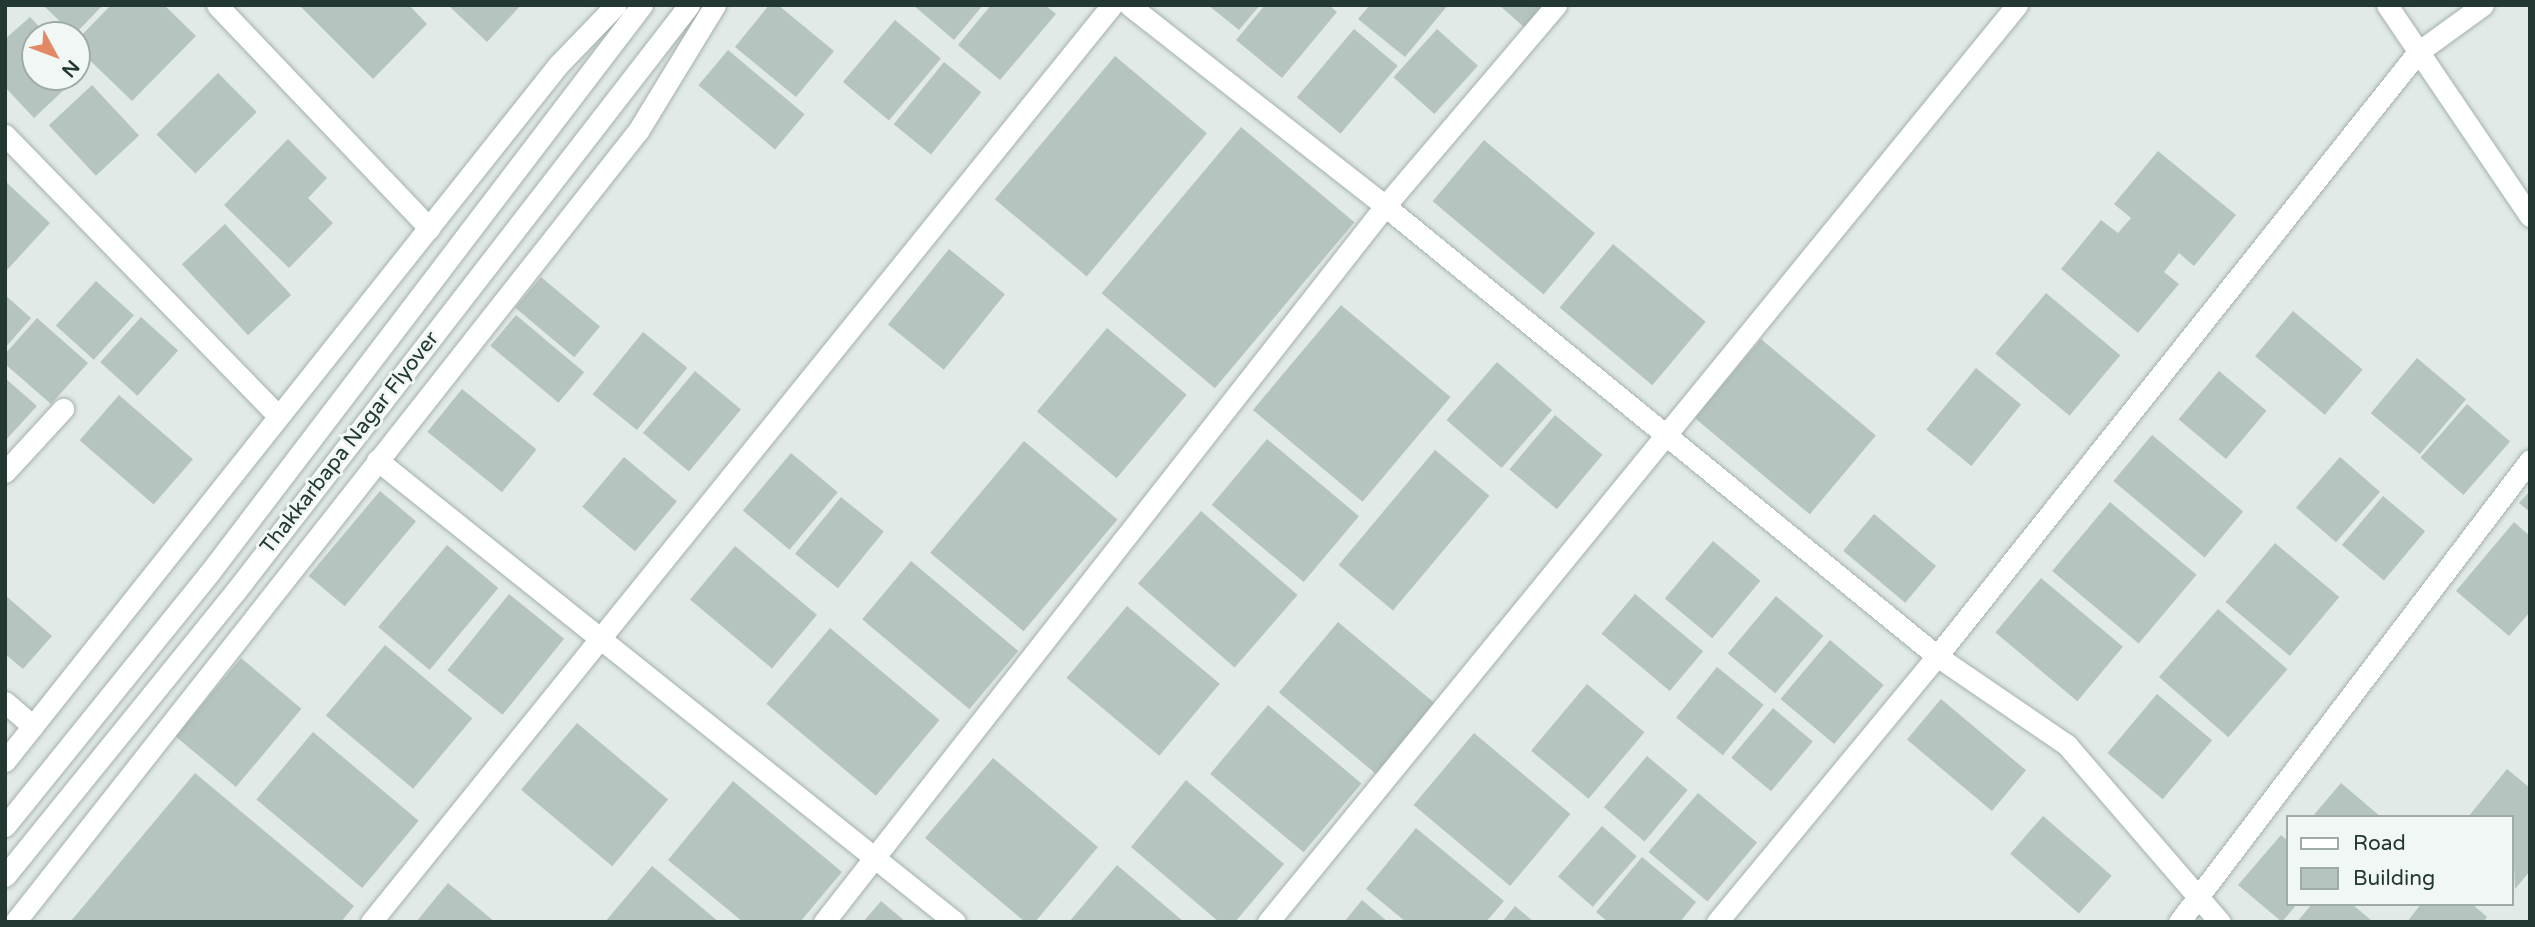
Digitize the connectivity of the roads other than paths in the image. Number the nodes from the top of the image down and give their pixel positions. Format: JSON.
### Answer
{"nodes":[{"id":1,"x":217,"y":5,"type":"edge"},
{"id":2,"x":616,"y":5,"type":"edge"},
{"id":3,"x":642,"y":5,"type":"edge"},
{"id":4,"x":689,"y":5,"type":"edge"},
{"id":5,"x":715,"y":5,"type":"edge"},
{"id":6,"x":1112,"y":5,"type":"edge"},
{"id":7,"x":1129,"y":5,"type":"edge"},
{"id":8,"x":1556,"y":5,"type":"edge"},
{"id":9,"x":2017,"y":5,"type":"edge"},
{"id":10,"x":2386,"y":5,"type":"edge"},
{"id":11,"x":2483,"y":5,"type":"edge"},
{"id":12,"x":2418,"y":52,"type":"junction"},
{"id":13,"x":5,"y":135,"type":"edge"},
{"id":14,"x":1385,"y":206,"type":"junction"},
{"id":15,"x":2530,"y":216,"type":"edge"},
{"id":16,"x":429,"y":228,"type":"junction"},
{"id":17,"x":63,"y":409,"type":"dead end"},
{"id":18,"x":278,"y":416,"type":"junction"},
{"id":19,"x":1664,"y":435,"type":"junction"},
{"id":20,"x":377,"y":460,"type":"junction"},
{"id":21,"x":2530,"y":460,"type":"edge"},
{"id":22,"x":5,"y":472,"type":"edge"},
{"id":23,"x":603,"y":640,"type":"junction"},
{"id":24,"x":1937,"y":656,"type":"junction"},
{"id":25,"x":5,"y":702,"type":"edge"},
{"id":26,"x":33,"y":726,"type":"junction"},
{"id":27,"x":5,"y":761,"type":"edge"},
{"id":28,"x":5,"y":826,"type":"edge"},
{"id":29,"x":874,"y":857,"type":"junction"},
{"id":30,"x":5,"y":876,"type":"edge"},
{"id":31,"x":2200,"y":897,"type":"junction"},
{"id":32,"x":15,"y":922,"type":"edge"},
{"id":33,"x":370,"y":922,"type":"edge"},
{"id":34,"x":824,"y":922,"type":"edge"},
{"id":35,"x":955,"y":922,"type":"edge"},
{"id":36,"x":1268,"y":922,"type":"edge"},
{"id":37,"x":1717,"y":922,"type":"edge"},
{"id":38,"x":2179,"y":922,"type":"edge"},
{"id":39,"x":2220,"y":922,"type":"edge"}],
"edges":[{"from":1,"to":16,"type":"street"},
{"from":2,"to":16,"type":"street"},
{"from":3,"to":28,"type":"street","name":"Thakkarbapa Nagar Flyover"},
{"from":4,"to":30,"type":"street","name":"Thakkarbapa Nagar Flyover"},
{"from":5,"to":20,"type":"street"},
{"from":6,"to":23,"type":"street"},
{"from":7,"to":14,"type":"street"},
{"from":8,"to":14,"type":"street"},
{"from":9,"to":19,"type":"street"},
{"from":10,"to":12,"type":"street"},
{"from":11,"to":12,"type":"street"},
{"from":12,"to":15,"type":"street"},
{"from":12,"to":24,"type":"street"},
{"from":13,"to":18,"type":"street"},
{"from":14,"to":19,"type":"street"},
{"from":14,"to":29,"type":"street"},
{"from":16,"to":18,"type":"street"},
{"from":17,"to":22,"type":"street"},
{"from":18,"to":26,"type":"street"},
{"from":19,"to":24,"type":"street"},
{"from":19,"to":36,"type":"street"},
{"from":20,"to":23,"type":"street"},
{"from":20,"to":32,"type":"street"},
{"from":21,"to":31,"type":"street"},
{"from":23,"to":29,"type":"street"},
{"from":23,"to":33,"type":"street"},
{"from":24,"to":31,"type":"street"},
{"from":24,"to":37,"type":"street"},
{"from":25,"to":26,"type":"street"},
{"from":26,"to":27,"type":"street"},
{"from":29,"to":34,"type":"street"},
{"from":29,"to":35,"type":"street"},
{"from":31,"to":38,"type":"street"},
{"from":31,"to":39,"type":"street"}]}
